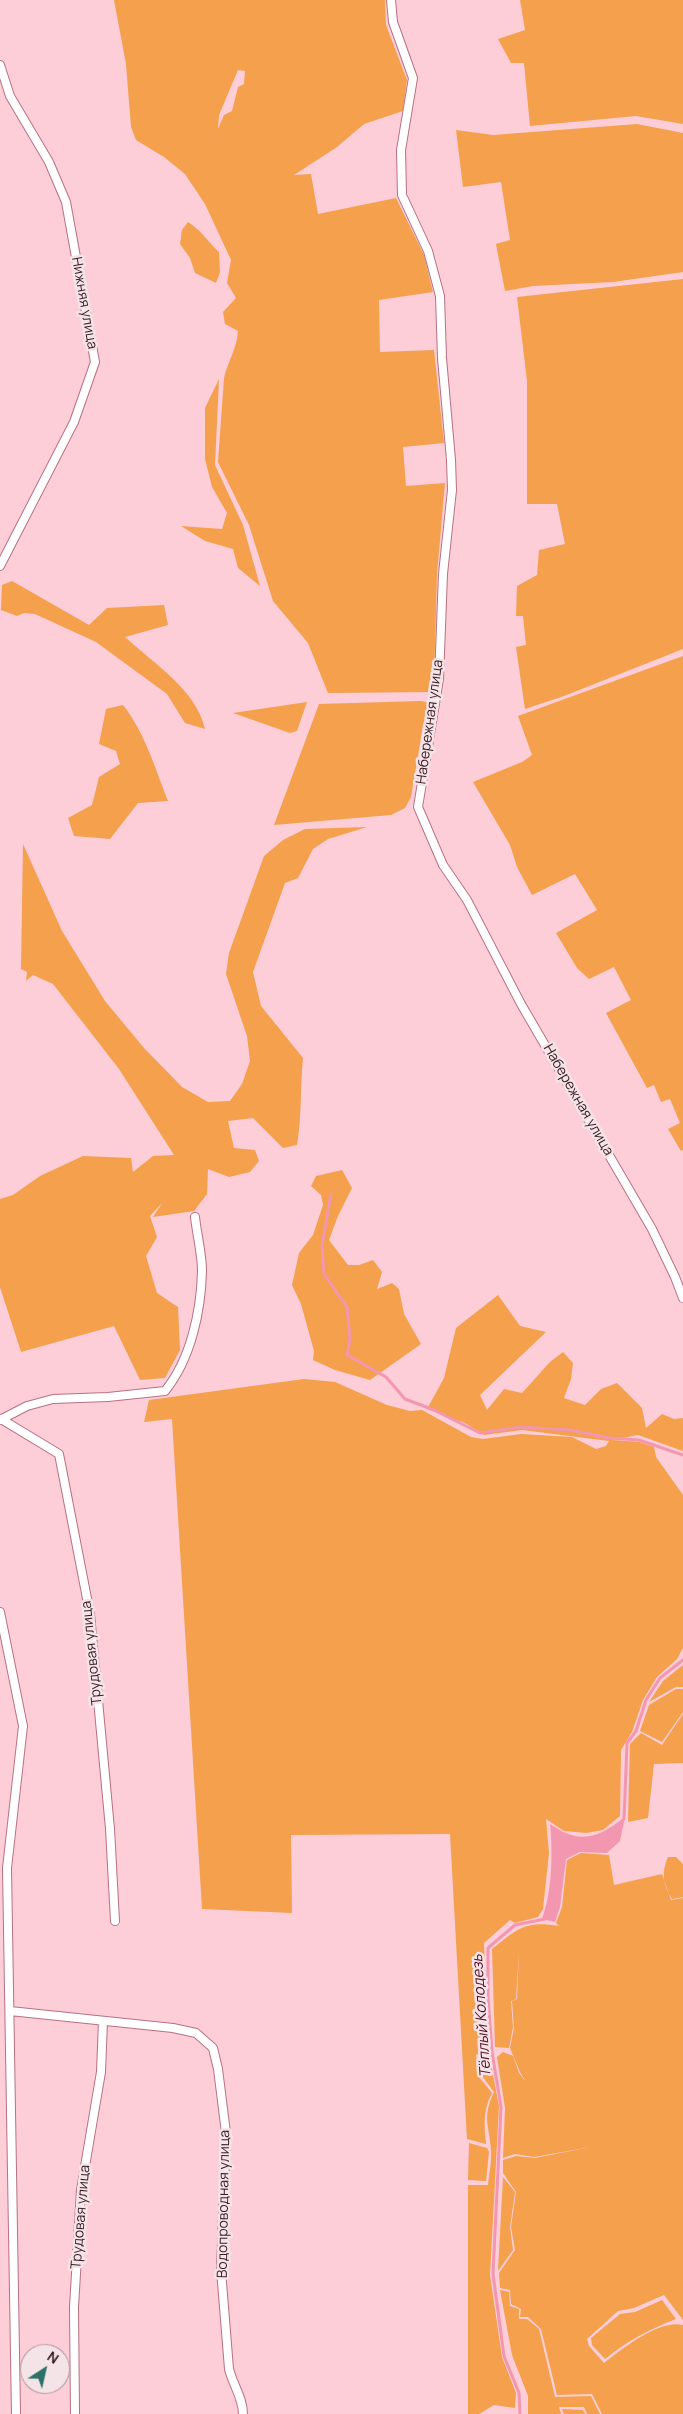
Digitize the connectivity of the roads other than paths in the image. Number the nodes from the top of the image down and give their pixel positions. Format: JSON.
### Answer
{"nodes":[{"id":1,"x":391,"y":0,"type":"edge"},
{"id":2,"x":0,"y":65,"type":"edge"},
{"id":3,"x":0,"y":566,"type":"edge"},
{"id":4,"x":195,"y":1217,"type":"dead end"},
{"id":5,"x":683,"y":1298,"type":"edge"},
{"id":6,"x":1,"y":1419,"type":"edge"},
{"id":7,"x":0,"y":1612,"type":"edge"},
{"id":8,"x":3,"y":1868,"type":"edge"},
{"id":9,"x":115,"y":1921,"type":"dead end"},
{"id":10,"x":10,"y":2011,"type":"junction"},
{"id":11,"x":103,"y":2021,"type":"junction"},
{"id":12,"x":0,"y":2086,"type":"edge"},
{"id":13,"x":9,"y":2086,"type":"junction"},
{"id":14,"x":16,"y":2414,"type":"edge"},
{"id":15,"x":75,"y":2414,"type":"edge"},
{"id":16,"x":243,"y":2414,"type":"edge"}],
"edges":[{"from":1,"to":5,"type":"street","name":"Набережная улица"},
{"from":2,"to":3,"type":"street","name":"Нижняя улица"},
{"from":4,"to":6,"type":"street"},
{"from":6,"to":9,"type":"street","name":"Трудовая улица"},
{"from":7,"to":8,"type":"street"},
{"from":8,"to":10,"type":"street"},
{"from":10,"to":11,"type":"street","name":"Водопроводная улица"},
{"from":10,"to":13,"type":"street"},
{"from":11,"to":15,"type":"street","name":"Трудовая улица"},
{"from":11,"to":16,"type":"street","name":"Водопроводная улица"},
{"from":12,"to":13,"type":"street"},
{"from":13,"to":14,"type":"street"}]}
